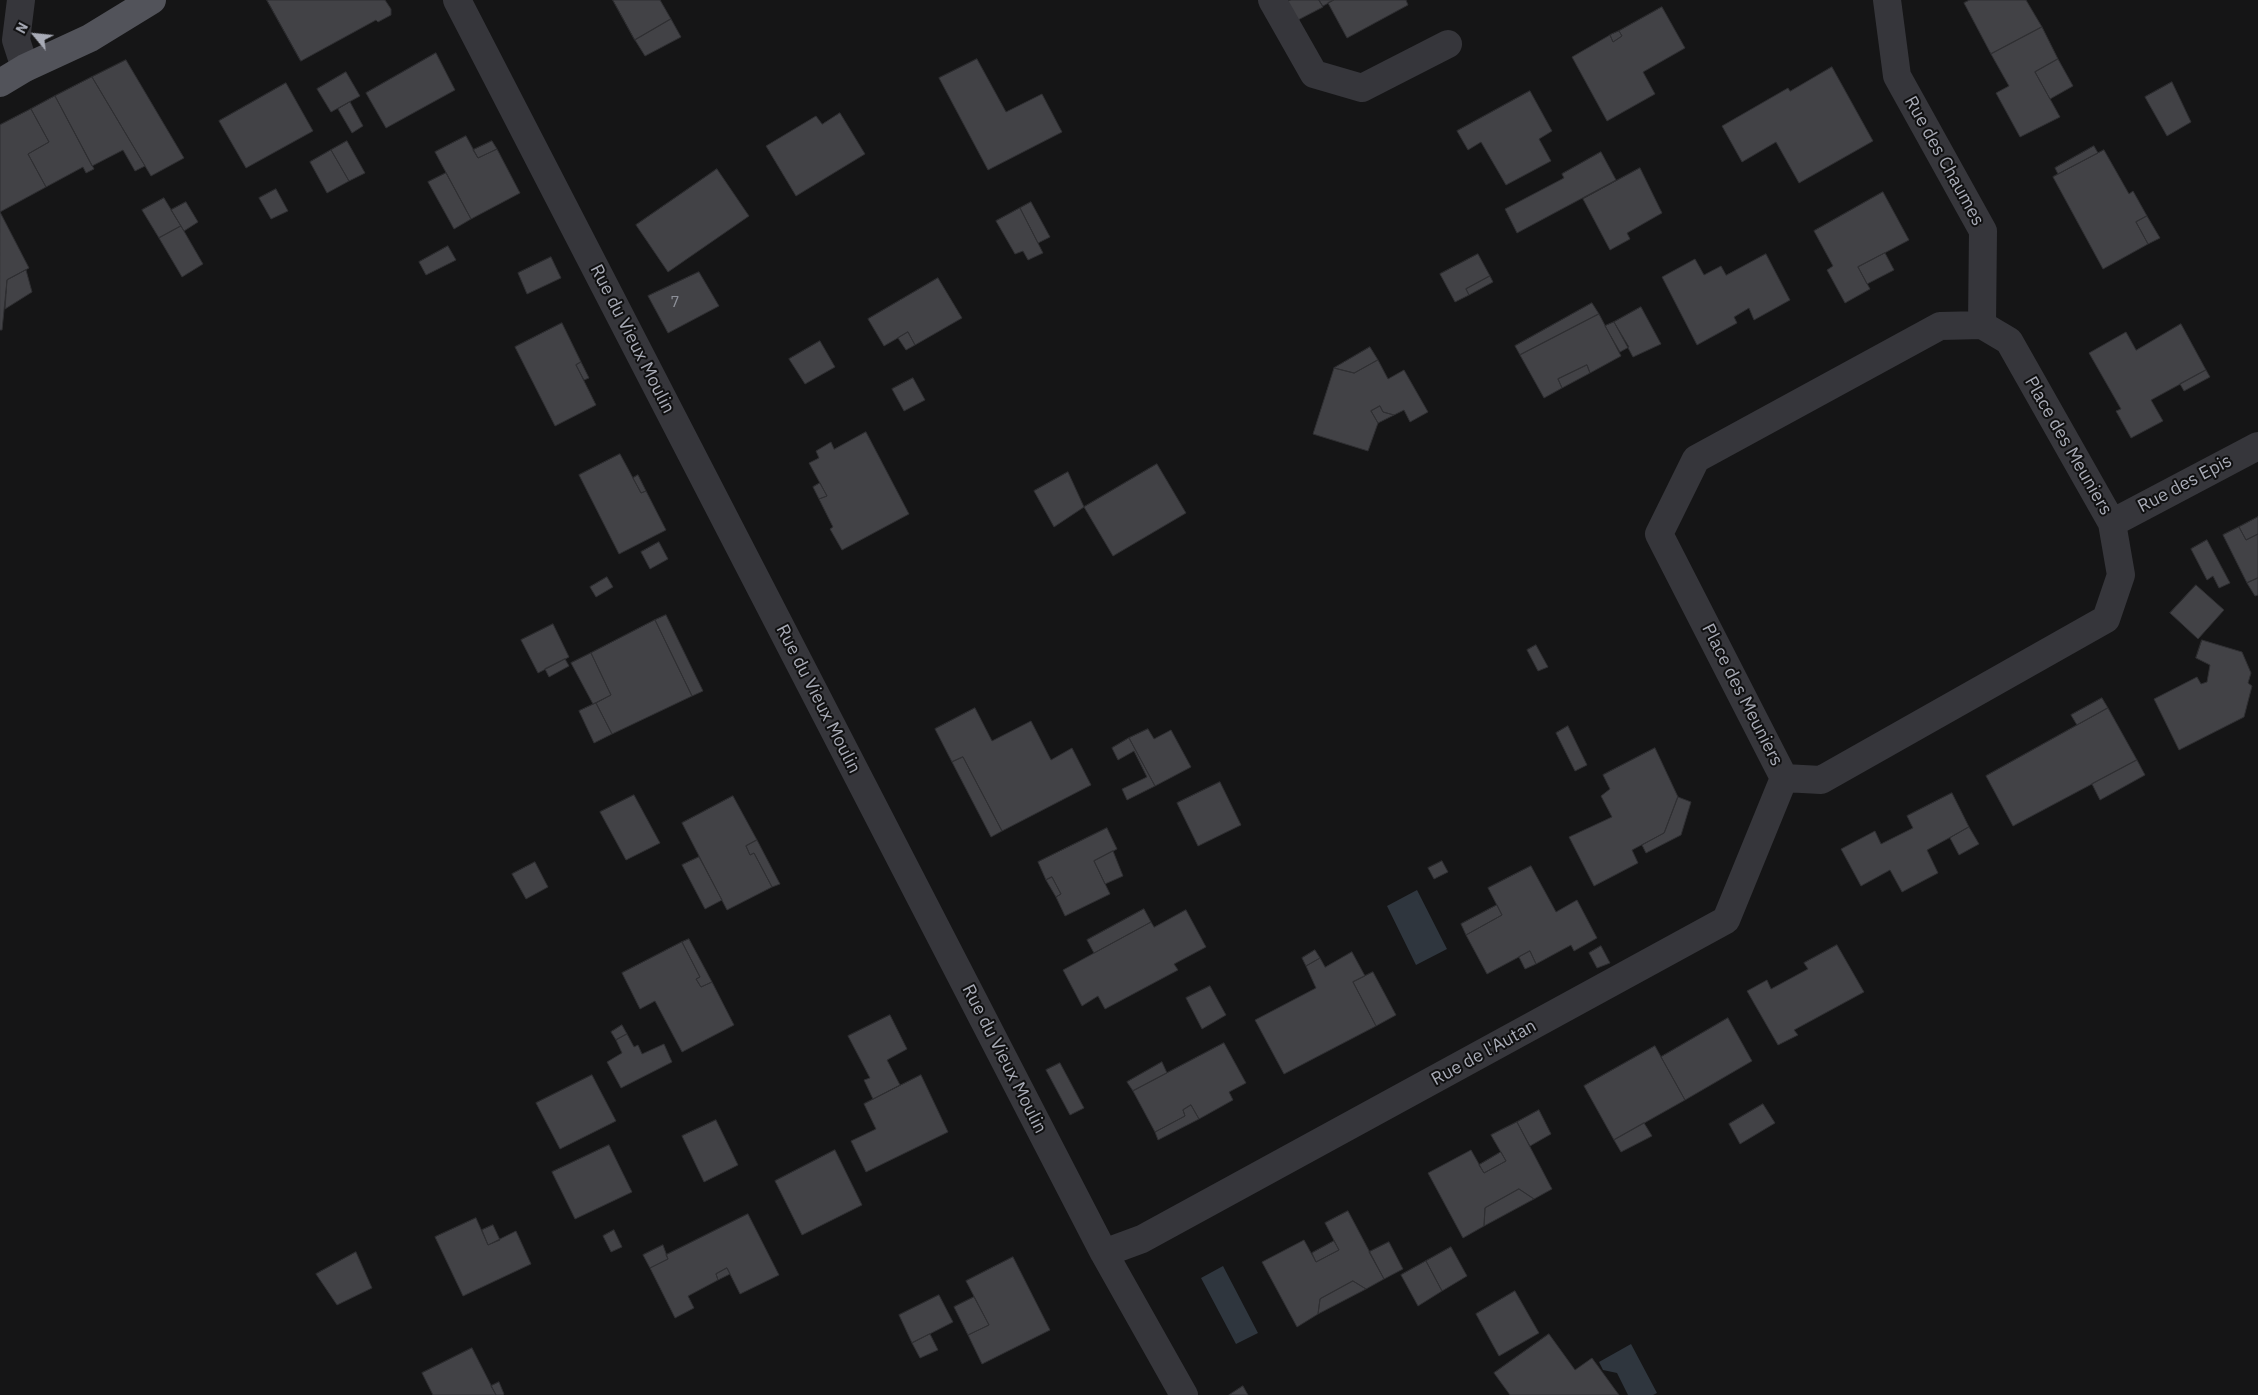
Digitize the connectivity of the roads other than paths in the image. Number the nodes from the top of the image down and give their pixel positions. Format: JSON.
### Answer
{"nodes":[{"id":1,"x":22,"y":0,"type":"edge"},
{"id":2,"x":152,"y":0,"type":"edge"},
{"id":3,"x":457,"y":0,"type":"edge"},
{"id":4,"x":1272,"y":0,"type":"edge"},
{"id":5,"x":1887,"y":0,"type":"edge"},
{"id":6,"x":1448,"y":44,"type":"dead end"},
{"id":7,"x":25,"y":68,"type":"junction"},
{"id":8,"x":0,"y":83,"type":"edge"},
{"id":9,"x":1982,"y":325,"type":"junction"},
{"id":10,"x":2258,"y":446,"type":"edge"},
{"id":11,"x":2112,"y":523,"type":"junction"},
{"id":12,"x":1784,"y":778,"type":"junction"},
{"id":13,"x":1104,"y":1253,"type":"junction"},
{"id":14,"x":1184,"y":1395,"type":"edge"}],
"edges":[{"from":1,"to":7,"type":"street"},
{"from":2,"to":7,"type":"main road"},
{"from":3,"to":13,"type":"street","name":"Rue du Vieux Moulin"},
{"from":4,"to":6,"type":"street"},
{"from":5,"to":9,"type":"street","name":"Rue des Chaumes"},
{"from":7,"to":8,"type":"main road"},
{"from":9,"to":11,"type":"street","name":"Place des Meuniers"},
{"from":9,"to":12,"type":"street","name":"Place des Meuniers"},
{"from":10,"to":11,"type":"street","name":"Rue des Epis"},
{"from":11,"to":12,"type":"street","name":"Place des Meuniers"},
{"from":12,"to":13,"type":"street","name":"Rue de l'Autan"},
{"from":13,"to":14,"type":"street","name":"Rue du Vieux Moulin"}]}
